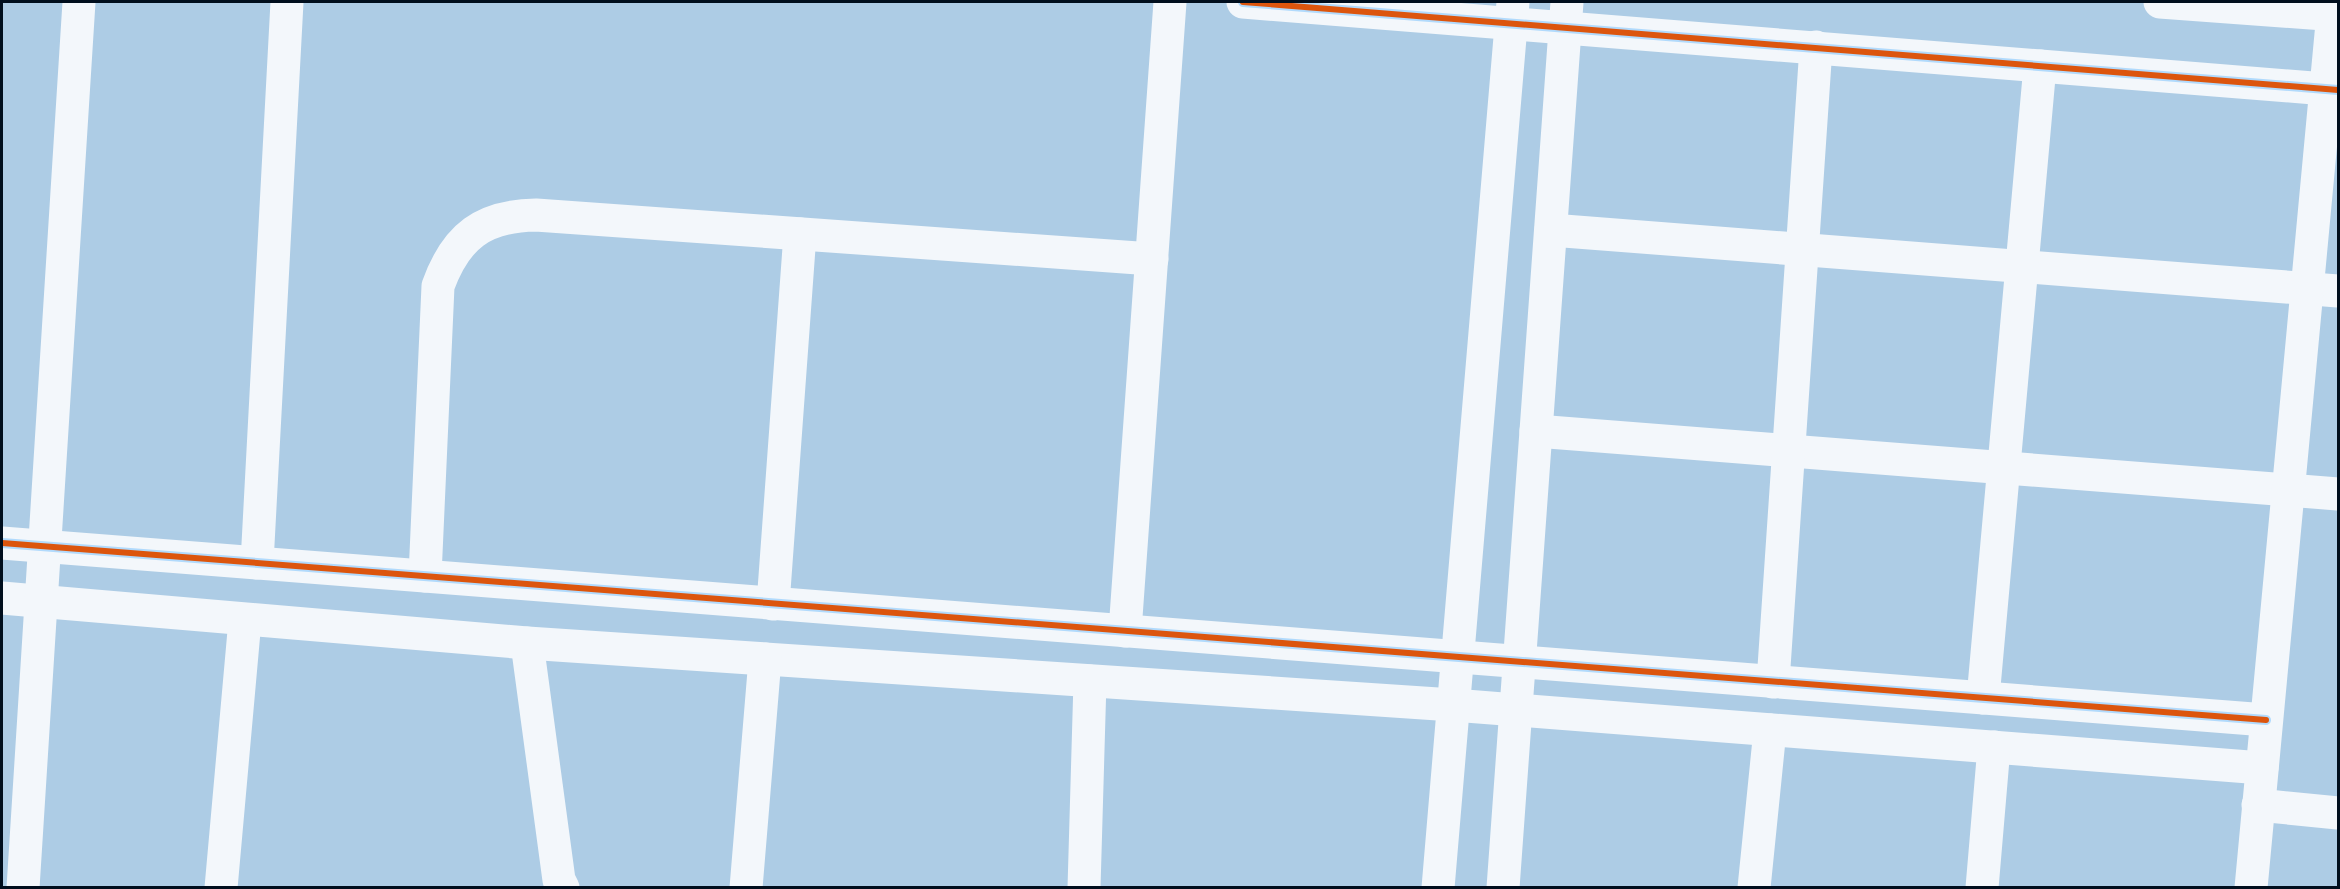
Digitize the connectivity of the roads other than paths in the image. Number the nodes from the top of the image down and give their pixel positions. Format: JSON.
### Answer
{"nodes":[{"id":1,"x":79,"y":2,"type":"edge"},
{"id":2,"x":287,"y":2,"type":"edge"},
{"id":3,"x":1170,"y":2,"type":"edge"},
{"id":4,"x":1243,"y":2,"type":"edge"},
{"id":5,"x":2160,"y":2,"type":"edge"},
{"id":6,"x":2335,"y":10,"type":"edge"},
{"id":7,"x":1512,"y":12,"type":"edge"},
{"id":8,"x":1566,"y":14,"type":"edge"},
{"id":9,"x":1816,"y":47,"type":"junction"},
{"id":10,"x":2040,"y":66,"type":"junction"},
{"id":11,"x":2332,"y":89,"type":"edge"},
{"id":12,"x":1551,"y":230,"type":"junction"},
{"id":13,"x":800,"y":234,"type":"junction"},
{"id":14,"x":1803,"y":249,"type":"junction"},
{"id":15,"x":1152,"y":259,"type":"junction"},
{"id":16,"x":2021,"y":266,"type":"junction"},
{"id":17,"x":2323,"y":290,"type":"edge"},
{"id":18,"x":1536,"y":431,"type":"junction"},
{"id":19,"x":1789,"y":451,"type":"junction"},
{"id":20,"x":2003,"y":468,"type":"junction"},
{"id":21,"x":2288,"y":490,"type":"junction"},
{"id":22,"x":2338,"y":494,"type":"edge"},
{"id":23,"x":2,"y":543,"type":"edge"},
{"id":24,"x":45,"y":546,"type":"junction"},
{"id":25,"x":257,"y":563,"type":"junction"},
{"id":26,"x":425,"y":576,"type":"junction"},
{"id":27,"x":2,"y":598,"type":"edge"},
{"id":28,"x":41,"y":603,"type":"junction"},
{"id":29,"x":773,"y":604,"type":"junction"},
{"id":30,"x":245,"y":620,"type":"junction"},
{"id":31,"x":1125,"y":631,"type":"junction"},
{"id":32,"x":527,"y":643,"type":"junction"},
{"id":33,"x":1457,"y":657,"type":"junction"},
{"id":34,"x":765,"y":659,"type":"junction"},
{"id":35,"x":1520,"y":662,"type":"junction"},
{"id":36,"x":1090,"y":681,"type":"junction"},
{"id":37,"x":1773,"y":682,"type":"junction"},
{"id":38,"x":1983,"y":698,"type":"junction"},
{"id":39,"x":1453,"y":705,"type":"junction"},
{"id":40,"x":1516,"y":710,"type":"junction"},
{"id":41,"x":2266,"y":720,"type":"junction"},
{"id":42,"x":1770,"y":730,"type":"junction"},
{"id":43,"x":1994,"y":747,"type":"junction"},
{"id":44,"x":2262,"y":768,"type":"junction"},
{"id":45,"x":2258,"y":805,"type":"junction"},
{"id":46,"x":2338,"y":813,"type":"edge"},
{"id":47,"x":556,"y":885,"type":"edge"},
{"id":48,"x":23,"y":888,"type":"edge"},
{"id":49,"x":221,"y":888,"type":"edge"},
{"id":50,"x":746,"y":888,"type":"edge"},
{"id":51,"x":1084,"y":888,"type":"edge"},
{"id":52,"x":1438,"y":888,"type":"edge"},
{"id":53,"x":1503,"y":888,"type":"edge"},
{"id":54,"x":1754,"y":888,"type":"edge"},
{"id":55,"x":1982,"y":888,"type":"edge"},
{"id":56,"x":2251,"y":888,"type":"edge"}],
"edges":[{"from":1,"to":24,"type":"street"},
{"from":2,"to":25,"type":"street"},
{"from":3,"to":15,"type":"street"},
{"from":4,"to":7,"type":"street"},
{"from":5,"to":6,"type":"street"},
{"from":6,"to":11,"type":"street"},
{"from":7,"to":8,"type":"street"},
{"from":7,"to":33,"type":"street"},
{"from":8,"to":9,"type":"street"},
{"from":8,"to":12,"type":"street"},
{"from":9,"to":10,"type":"street"},
{"from":9,"to":14,"type":"street"},
{"from":10,"to":11,"type":"street"},
{"from":10,"to":16,"type":"street"},
{"from":11,"to":17,"type":"street"},
{"from":12,"to":14,"type":"street"},
{"from":12,"to":18,"type":"street"},
{"from":13,"to":15,"type":"street"},
{"from":13,"to":26,"type":"street"},
{"from":13,"to":29,"type":"street"},
{"from":14,"to":16,"type":"street"},
{"from":14,"to":19,"type":"street"},
{"from":15,"to":31,"type":"street"},
{"from":16,"to":17,"type":"street"},
{"from":16,"to":20,"type":"street"},
{"from":17,"to":21,"type":"street"},
{"from":18,"to":19,"type":"street"},
{"from":18,"to":35,"type":"street"},
{"from":19,"to":20,"type":"street"},
{"from":19,"to":37,"type":"street"},
{"from":20,"to":21,"type":"street"},
{"from":20,"to":38,"type":"street"},
{"from":21,"to":22,"type":"street"},
{"from":21,"to":41,"type":"street"},
{"from":23,"to":24,"type":"street"},
{"from":24,"to":25,"type":"street"},
{"from":24,"to":28,"type":"street"},
{"from":25,"to":26,"type":"street"},
{"from":26,"to":29,"type":"street"},
{"from":27,"to":28,"type":"street"},
{"from":28,"to":30,"type":"street"},
{"from":28,"to":48,"type":"street"},
{"from":29,"to":31,"type":"street"},
{"from":30,"to":32,"type":"street"},
{"from":30,"to":49,"type":"street"},
{"from":31,"to":33,"type":"street"},
{"from":32,"to":34,"type":"street"},
{"from":32,"to":47,"type":"street"},
{"from":33,"to":35,"type":"street"},
{"from":33,"to":39,"type":"street"},
{"from":34,"to":36,"type":"street"},
{"from":34,"to":50,"type":"street"},
{"from":35,"to":37,"type":"street"},
{"from":35,"to":40,"type":"street"},
{"from":36,"to":39,"type":"street"},
{"from":36,"to":51,"type":"street"},
{"from":37,"to":38,"type":"street"},
{"from":38,"to":41,"type":"street"},
{"from":39,"to":40,"type":"street"},
{"from":39,"to":52,"type":"street"},
{"from":40,"to":42,"type":"street"},
{"from":40,"to":53,"type":"street"},
{"from":41,"to":44,"type":"street"},
{"from":42,"to":43,"type":"street"},
{"from":42,"to":54,"type":"street"},
{"from":43,"to":44,"type":"street"},
{"from":43,"to":55,"type":"street"},
{"from":44,"to":45,"type":"street"},
{"from":45,"to":46,"type":"street"},
{"from":45,"to":56,"type":"street"}]}
